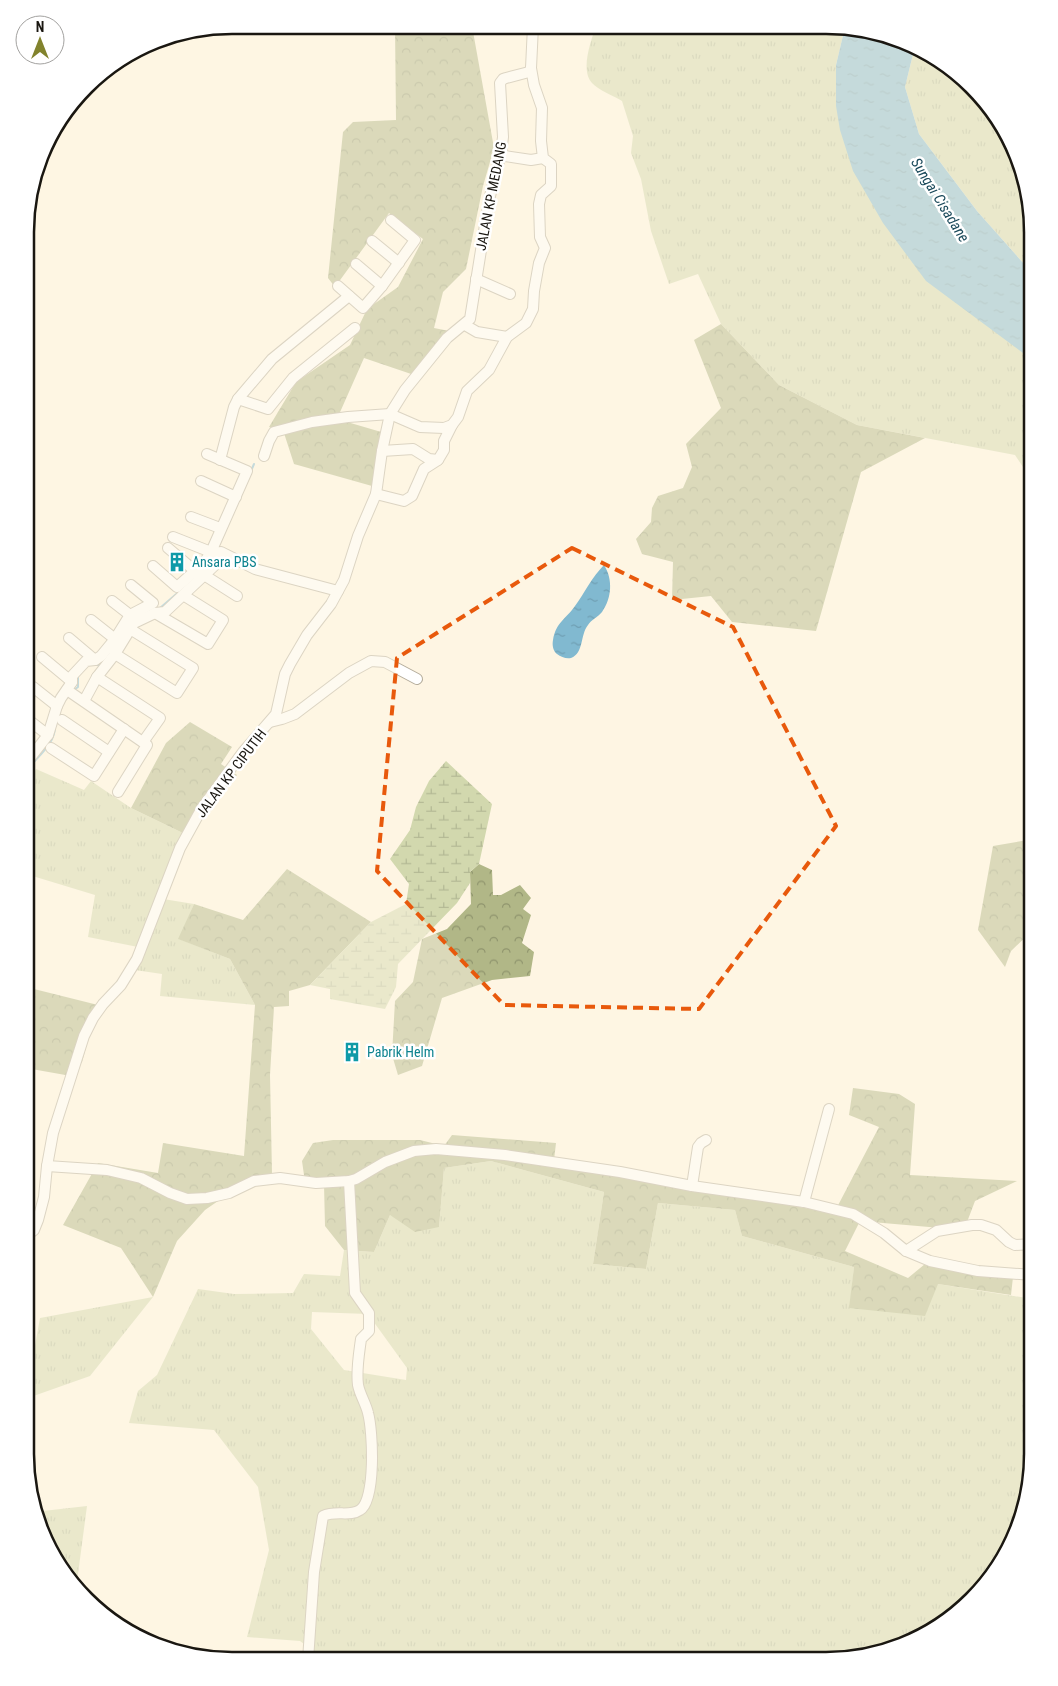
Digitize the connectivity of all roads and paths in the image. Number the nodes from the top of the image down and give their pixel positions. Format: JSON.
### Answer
{"nodes":[{"id":1,"x":533,"y":34,"type":"edge"},
{"id":2,"x":532,"y":68,"type":"junction"},
{"id":3,"x":501,"y":153,"type":"junction"},
{"id":4,"x":543,"y":158,"type":"junction"},
{"id":5,"x":391,"y":220,"type":"dead end"},
{"id":6,"x":372,"y":241,"type":"dead end"},
{"id":7,"x":399,"y":263,"type":"junction"},
{"id":8,"x":356,"y":264,"type":"dead end"},
{"id":9,"x":476,"y":279,"type":"junction"},
{"id":10,"x":338,"y":286,"type":"dead end"},
{"id":11,"x":382,"y":286,"type":"junction"},
{"id":12,"x":510,"y":294,"type":"dead end"},
{"id":13,"x":349,"y":296,"type":"junction"},
{"id":14,"x":465,"y":325,"type":"junction"},
{"id":15,"x":355,"y":328,"type":"dead end"},
{"id":16,"x":506,"y":337,"type":"junction"},
{"id":17,"x":238,"y":399,"type":"junction"},
{"id":18,"x":390,"y":414,"type":"junction"},
{"id":19,"x":452,"y":426,"type":"junction"},
{"id":20,"x":382,"y":451,"type":"junction"},
{"id":21,"x":207,"y":454,"type":"dead end"},
{"id":22,"x":264,"y":456,"type":"dead end"},
{"id":23,"x":220,"y":460,"type":"junction"},
{"id":24,"x":438,"y":460,"type":"junction"},
{"id":25,"x":201,"y":481,"type":"dead end"},
{"id":26,"x":376,"y":494,"type":"junction"},
{"id":27,"x":236,"y":497,"type":"junction"},
{"id":28,"x":191,"y":517,"type":"dead end"},
{"id":29,"x":220,"y":528,"type":"junction"},
{"id":30,"x":173,"y":537,"type":"dead end"},
{"id":31,"x":168,"y":548,"type":"dead end"},
{"id":32,"x":216,"y":552,"type":"junction"},
{"id":33,"x":153,"y":566,"type":"dead end"},
{"id":34,"x":200,"y":573,"type":"junction"},
{"id":35,"x":131,"y":585,"type":"dead end"},
{"id":36,"x":180,"y":591,"type":"junction"},
{"id":37,"x":338,"y":591,"type":"junction"},
{"id":38,"x":237,"y":596,"type":"dead end"},
{"id":39,"x":112,"y":601,"type":"dead end"},
{"id":40,"x":154,"y":608,"type":"junction"},
{"id":41,"x":130,"y":615,"type":"junction"},
{"id":42,"x":91,"y":620,"type":"dead end"},
{"id":43,"x":130,"y":629,"type":"junction"},
{"id":44,"x":69,"y":638,"type":"dead end"},
{"id":45,"x":115,"y":639,"type":"junction"},
{"id":46,"x":115,"y":654,"type":"junction"},
{"id":47,"x":42,"y":657,"type":"dead end"},
{"id":48,"x":95,"y":660,"type":"junction"},
{"id":49,"x":97,"y":677,"type":"junction"},
{"id":50,"x":417,"y":679,"type":"dead end"},
{"id":51,"x":34,"y":687,"type":"edge"},
{"id":52,"x":71,"y":689,"type":"junction"},
{"id":53,"x":84,"y":701,"type":"junction"},
{"id":54,"x":57,"y":706,"type":"junction"},
{"id":55,"x":62,"y":720,"type":"dead end"},
{"id":56,"x":270,"y":722,"type":"junction"},
{"id":57,"x":34,"y":725,"type":"edge"},
{"id":58,"x":124,"y":728,"type":"junction"},
{"id":59,"x":48,"y":736,"type":"junction"},
{"id":60,"x":143,"y":742,"type":"junction"},
{"id":61,"x":51,"y":748,"type":"dead end"},
{"id":62,"x":109,"y":752,"type":"junction"},
{"id":63,"x":34,"y":753,"type":"edge"},
{"id":64,"x":118,"y":792,"type":"dead end"},
{"id":65,"x":829,"y":1109,"type":"dead end"},
{"id":66,"x":706,"y":1140,"type":"dead end"},
{"id":67,"x":47,"y":1166,"type":"junction"},
{"id":68,"x":349,"y":1181,"type":"junction"},
{"id":69,"x":692,"y":1186,"type":"junction"},
{"id":70,"x":804,"y":1202,"type":"junction"},
{"id":71,"x":34,"y":1230,"type":"edge"},
{"id":72,"x":1024,"y":1244,"type":"edge"},
{"id":73,"x":906,"y":1251,"type":"junction"},
{"id":74,"x":1024,"y":1274,"type":"edge"},
{"id":75,"x":309,"y":1652,"type":"edge"}],
"edges":[{"from":1,"to":2,"type":"street"},
{"from":2,"to":3,"type":"street","name":"JALAN KP MEDANG"},
{"from":2,"to":4,"type":"street"},
{"from":3,"to":4,"type":"street"},
{"from":3,"to":9,"type":"street","name":"JALAN KP MEDANG"},
{"from":4,"to":16,"type":"street"},
{"from":5,"to":7,"type":"street"},
{"from":6,"to":7,"type":"street"},
{"from":7,"to":11,"type":"street"},
{"from":8,"to":11,"type":"street"},
{"from":9,"to":12,"type":"street"},
{"from":9,"to":14,"type":"street","name":"JALAN KP MEDANG"},
{"from":10,"to":13,"type":"street"},
{"from":11,"to":13,"type":"street"},
{"from":13,"to":17,"type":"street"},
{"from":14,"to":16,"type":"street"},
{"from":14,"to":18,"type":"street","name":"JALAN KP CIPUTIH"},
{"from":15,"to":17,"type":"street"},
{"from":16,"to":19,"type":"street"},
{"from":17,"to":23,"type":"street"},
{"from":18,"to":19,"type":"street"},
{"from":18,"to":20,"type":"street","name":"JALAN KP CIPUTIH"},
{"from":18,"to":22,"type":"street"},
{"from":19,"to":24,"type":"street"},
{"from":20,"to":24,"type":"street"},
{"from":20,"to":26,"type":"street","name":"JALAN KP CIPUTIH"},
{"from":21,"to":23,"type":"street"},
{"from":23,"to":27,"type":"street"},
{"from":24,"to":26,"type":"street"},
{"from":25,"to":27,"type":"street"},
{"from":26,"to":37,"type":"street","name":"JALAN KP CIPUTIH"},
{"from":27,"to":29,"type":"street"},
{"from":28,"to":29,"type":"street"},
{"from":29,"to":32,"type":"street"},
{"from":30,"to":32,"type":"street"},
{"from":31,"to":34,"type":"street"},
{"from":32,"to":34,"type":"street"},
{"from":32,"to":37,"type":"street"},
{"from":33,"to":36,"type":"street"},
{"from":34,"to":36,"type":"street"},
{"from":34,"to":38,"type":"street"},
{"from":35,"to":40,"type":"street"},
{"from":36,"to":40,"type":"street"},
{"from":36,"to":40,"type":"street"},
{"from":37,"to":56,"type":"street","name":"JALAN KP CIPUTIH"},
{"from":39,"to":41,"type":"street"},
{"from":40,"to":41,"type":"street"},
{"from":40,"to":43,"type":"street"},
{"from":41,"to":45,"type":"street"},
{"from":42,"to":45,"type":"street"},
{"from":43,"to":46,"type":"street"},
{"from":43,"to":46,"type":"street"},
{"from":44,"to":48,"type":"street"},
{"from":45,"to":48,"type":"street"},
{"from":46,"to":49,"type":"street"},
{"from":47,"to":52,"type":"street"},
{"from":48,"to":52,"type":"street"},
{"from":49,"to":53,"type":"street"},
{"from":49,"to":60,"type":"street"},
{"from":50,"to":56,"type":"street"},
{"from":51,"to":54,"type":"street"},
{"from":52,"to":53,"type":"street"},
{"from":52,"to":54,"type":"street"},
{"from":53,"to":58,"type":"street"},
{"from":54,"to":59,"type":"street"},
{"from":55,"to":62,"type":"street"},
{"from":56,"to":67,"type":"street","name":"JALAN KP CIPUTIH"},
{"from":57,"to":59,"type":"street"},
{"from":58,"to":60,"type":"street"},
{"from":58,"to":62,"type":"street"},
{"from":59,"to":63,"type":"street"},
{"from":60,"to":64,"type":"street"},
{"from":61,"to":62,"type":"street"},
{"from":65,"to":70,"type":"street"},
{"from":66,"to":69,"type":"street"},
{"from":67,"to":68,"type":"street"},
{"from":67,"to":71,"type":"street","name":"JALAN KP CIPUTIH"},
{"from":68,"to":69,"type":"street"},
{"from":68,"to":75,"type":"street"},
{"from":69,"to":70,"type":"street"},
{"from":70,"to":73,"type":"street"},
{"from":72,"to":73,"type":"street"},
{"from":73,"to":74,"type":"street"}]}
